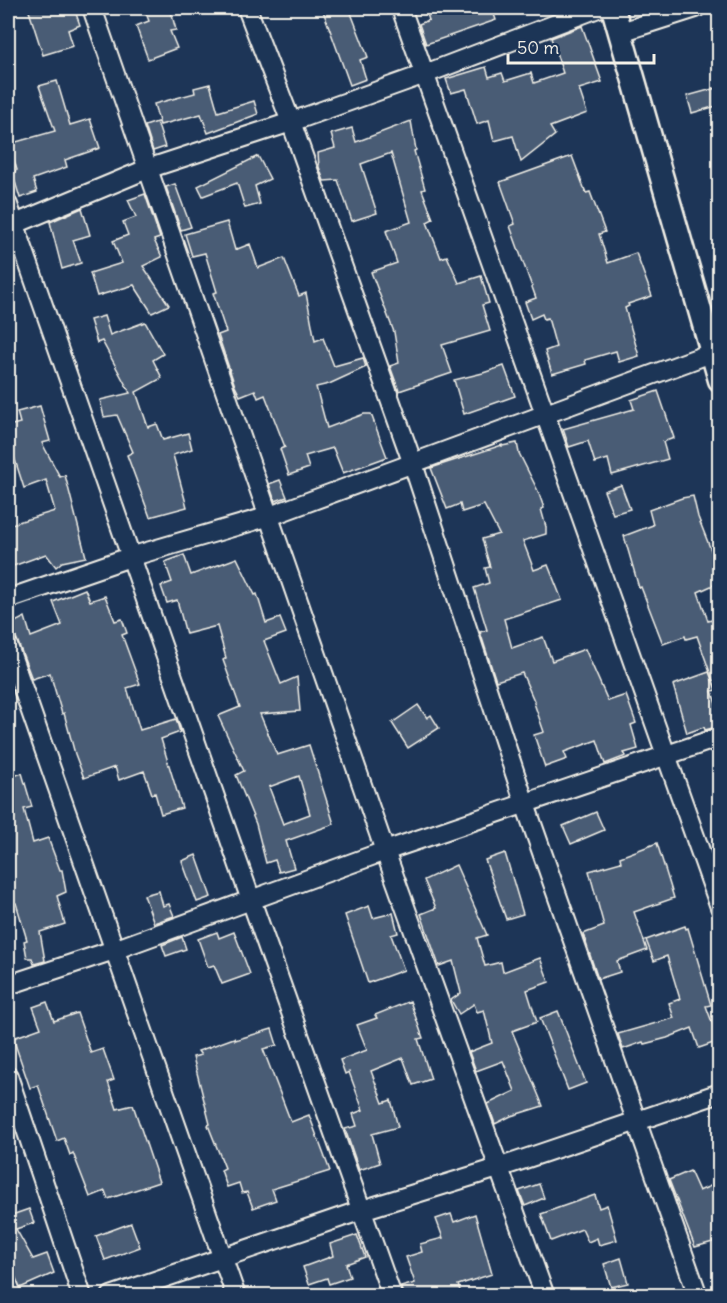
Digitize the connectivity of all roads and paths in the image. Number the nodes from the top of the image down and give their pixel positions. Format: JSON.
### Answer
{"nodes":[{"id":1,"x":92,"y":8,"type":"edge"},
{"id":2,"x":247,"y":8,"type":"edge"},
{"id":3,"x":401,"y":8,"type":"edge"},
{"id":4,"x":598,"y":8,"type":"edge"},
{"id":5,"x":613,"y":8,"type":"edge"},
{"id":6,"x":696,"y":8,"type":"edge"},
{"id":7,"x":621,"y":32,"type":"junction"},
{"id":8,"x":425,"y":74,"type":"junction"},
{"id":9,"x":291,"y":122,"type":"junction"},
{"id":10,"x":147,"y":169,"type":"junction"},
{"id":11,"x":8,"y":205,"type":"edge"},
{"id":12,"x":11,"y":226,"type":"edge"},
{"id":13,"x":711,"y":353,"type":"junction"},
{"id":14,"x":720,"y":380,"type":"edge"},
{"id":15,"x":545,"y":416,"type":"junction"},
{"id":16,"x":413,"y":464,"type":"junction"},
{"id":17,"x":270,"y":516,"type":"junction"},
{"id":18,"x":130,"y":557,"type":"junction"},
{"id":19,"x":8,"y":599,"type":"edge"},
{"id":20,"x":8,"y":646,"type":"edge"},
{"id":21,"x":720,"y":737,"type":"edge"},
{"id":22,"x":667,"y":755,"type":"junction"},
{"id":23,"x":525,"y":804,"type":"junction"},
{"id":24,"x":385,"y":851,"type":"junction"},
{"id":25,"x":251,"y":900,"type":"junction"},
{"id":26,"x":720,"y":907,"type":"edge"},
{"id":27,"x":114,"y":950,"type":"junction"},
{"id":28,"x":8,"y":985,"type":"edge"},
{"id":29,"x":8,"y":1076,"type":"edge"},
{"id":30,"x":720,"y":1093,"type":"edge"},
{"id":31,"x":636,"y":1120,"type":"junction"},
{"id":32,"x":498,"y":1168,"type":"junction"},
{"id":33,"x":362,"y":1210,"type":"junction"},
{"id":34,"x":222,"y":1257,"type":"junction"},
{"id":35,"x":82,"y":1296,"type":"edge"},
{"id":36,"x":111,"y":1296,"type":"edge"},
{"id":37,"x":236,"y":1296,"type":"edge"},
{"id":38,"x":392,"y":1296,"type":"edge"},
{"id":39,"x":544,"y":1296,"type":"edge"},
{"id":40,"x":698,"y":1296,"type":"edge"}],
"edges":[{"from":1,"to":10,"type":"street"},
{"from":2,"to":9,"type":"street"},
{"from":3,"to":8,"type":"street"},
{"from":4,"to":8,"type":"street"},
{"from":5,"to":7,"type":"street"},
{"from":6,"to":7,"type":"street"},
{"from":7,"to":13,"type":"street"},
{"from":8,"to":9,"type":"street"},
{"from":8,"to":15,"type":"street"},
{"from":9,"to":10,"type":"street"},
{"from":9,"to":16,"type":"street"},
{"from":10,"to":12,"type":"street"},
{"from":10,"to":17,"type":"street"},
{"from":11,"to":12,"type":"street"},
{"from":12,"to":18,"type":"street"},
{"from":13,"to":14,"type":"street"},
{"from":13,"to":15,"type":"street"},
{"from":15,"to":16,"type":"street"},
{"from":15,"to":22,"type":"street"},
{"from":16,"to":17,"type":"street"},
{"from":16,"to":23,"type":"street"},
{"from":17,"to":18,"type":"street"},
{"from":17,"to":24,"type":"street"},
{"from":18,"to":19,"type":"street"},
{"from":18,"to":25,"type":"street"},
{"from":20,"to":27,"type":"street"},
{"from":21,"to":22,"type":"street"},
{"from":22,"to":23,"type":"street"},
{"from":22,"to":26,"type":"street"},
{"from":23,"to":24,"type":"street"},
{"from":23,"to":31,"type":"street"},
{"from":24,"to":25,"type":"street"},
{"from":24,"to":32,"type":"street"},
{"from":25,"to":27,"type":"street"},
{"from":25,"to":33,"type":"street"},
{"from":27,"to":28,"type":"street"},
{"from":27,"to":34,"type":"street"},
{"from":29,"to":35,"type":"street"},
{"from":30,"to":31,"type":"street"},
{"from":31,"to":32,"type":"street"},
{"from":31,"to":40,"type":"street"},
{"from":32,"to":33,"type":"street"},
{"from":32,"to":39,"type":"street"},
{"from":33,"to":34,"type":"street"},
{"from":33,"to":38,"type":"street"},
{"from":34,"to":36,"type":"street"},
{"from":34,"to":37,"type":"street"}]}
